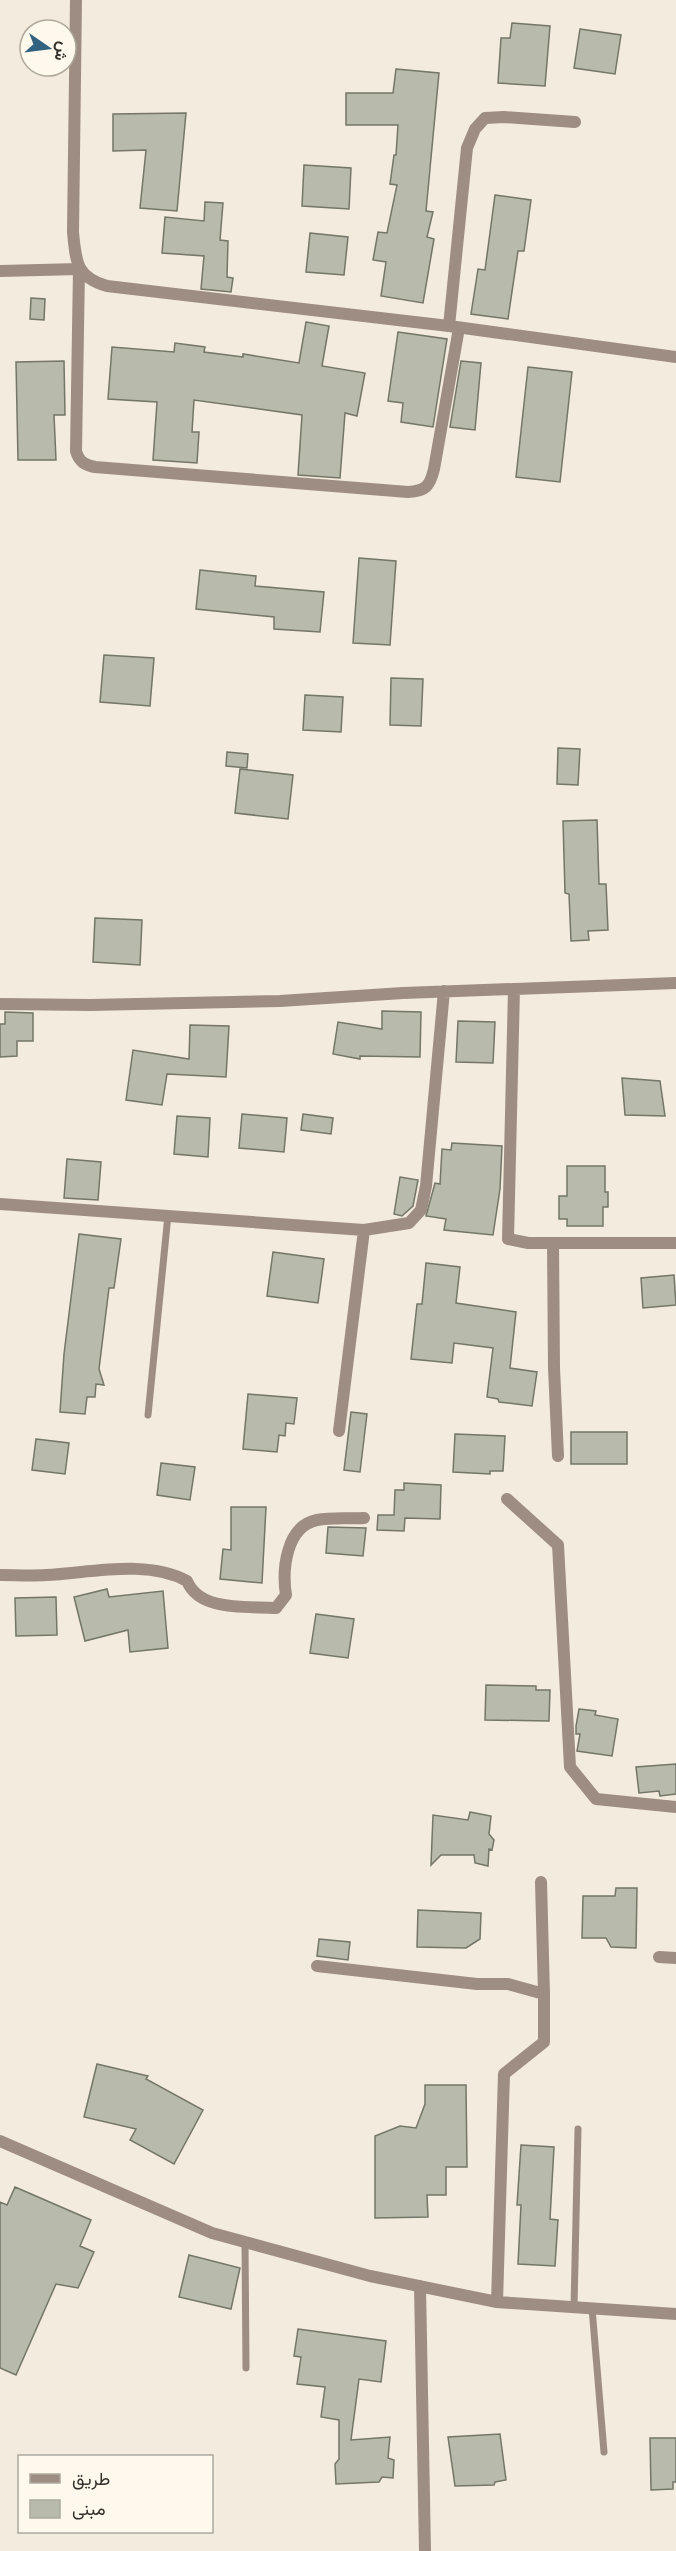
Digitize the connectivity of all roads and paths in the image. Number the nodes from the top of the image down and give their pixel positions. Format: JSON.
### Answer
{"nodes":[{"id":1,"x":76,"y":0,"type":"edge"},
{"id":2,"x":575,"y":122,"type":"dead end"},
{"id":3,"x":79,"y":268,"type":"junction"},
{"id":4,"x":0,"y":271,"type":"edge"},
{"id":5,"x":454,"y":327,"type":"junction"},
{"id":6,"x":676,"y":357,"type":"edge"},
{"id":7,"x":676,"y":983,"type":"edge"},
{"id":8,"x":514,"y":989,"type":"junction"},
{"id":9,"x":444,"y":991,"type":"junction"},
{"id":10,"x":0,"y":1004,"type":"edge"},
{"id":11,"x":0,"y":1204,"type":"edge"},
{"id":12,"x":168,"y":1215,"type":"junction"},
{"id":13,"x":364,"y":1230,"type":"junction"},
{"id":14,"x":676,"y":1243,"type":"edge"},
{"id":15,"x":552,"y":1244,"type":"junction"},
{"id":16,"x":148,"y":1415,"type":"dead end"},
{"id":17,"x":339,"y":1431,"type":"dead end"},
{"id":18,"x":558,"y":1456,"type":"dead end"},
{"id":19,"x":507,"y":1499,"type":"dead end"},
{"id":20,"x":364,"y":1518,"type":"dead end"},
{"id":21,"x":0,"y":1575,"type":"edge"},
{"id":22,"x":676,"y":1808,"type":"edge"},
{"id":23,"x":541,"y":1882,"type":"dead end"},
{"id":24,"x":659,"y":1957,"type":"dead end"},
{"id":25,"x":676,"y":1958,"type":"edge"},
{"id":26,"x":317,"y":1966,"type":"dead end"},
{"id":27,"x":544,"y":1994,"type":"junction"},
{"id":28,"x":578,"y":2129,"type":"dead end"},
{"id":29,"x":0,"y":2141,"type":"edge"},
{"id":30,"x":245,"y":2242,"type":"junction"},
{"id":31,"x":420,"y":2286,"type":"junction"},
{"id":32,"x":496,"y":2301,"type":"junction"},
{"id":33,"x":574,"y":2307,"type":"junction"},
{"id":34,"x":592,"y":2308,"type":"junction"},
{"id":35,"x":676,"y":2314,"type":"edge"},
{"id":36,"x":246,"y":2368,"type":"dead end"},
{"id":37,"x":604,"y":2452,"type":"dead end"},
{"id":38,"x":425,"y":2551,"type":"edge"}],
"edges":[{"from":1,"to":3,"type":"street"},
{"from":2,"to":5,"type":"street"},
{"from":3,"to":4,"type":"street"},
{"from":3,"to":5,"type":"street"},
{"from":3,"to":5,"type":"street"},
{"from":5,"to":6,"type":"street"},
{"from":7,"to":8,"type":"street"},
{"from":8,"to":9,"type":"street"},
{"from":8,"to":15,"type":"street"},
{"from":9,"to":10,"type":"street"},
{"from":9,"to":13,"type":"street"},
{"from":11,"to":12,"type":"street"},
{"from":12,"to":13,"type":"street"},
{"from":12,"to":16,"type":"lane"},
{"from":13,"to":17,"type":"street"},
{"from":14,"to":15,"type":"street"},
{"from":15,"to":18,"type":"street"},
{"from":19,"to":22,"type":"street"},
{"from":20,"to":21,"type":"street"},
{"from":23,"to":27,"type":"street"},
{"from":24,"to":25,"type":"street"},
{"from":26,"to":27,"type":"street"},
{"from":27,"to":32,"type":"street"},
{"from":28,"to":33,"type":"lane"},
{"from":29,"to":30,"type":"street"},
{"from":30,"to":31,"type":"street"},
{"from":30,"to":36,"type":"lane"},
{"from":31,"to":32,"type":"street"},
{"from":31,"to":38,"type":"street"},
{"from":32,"to":33,"type":"street"},
{"from":33,"to":34,"type":"street"},
{"from":34,"to":35,"type":"street"},
{"from":34,"to":37,"type":"lane"}]}
